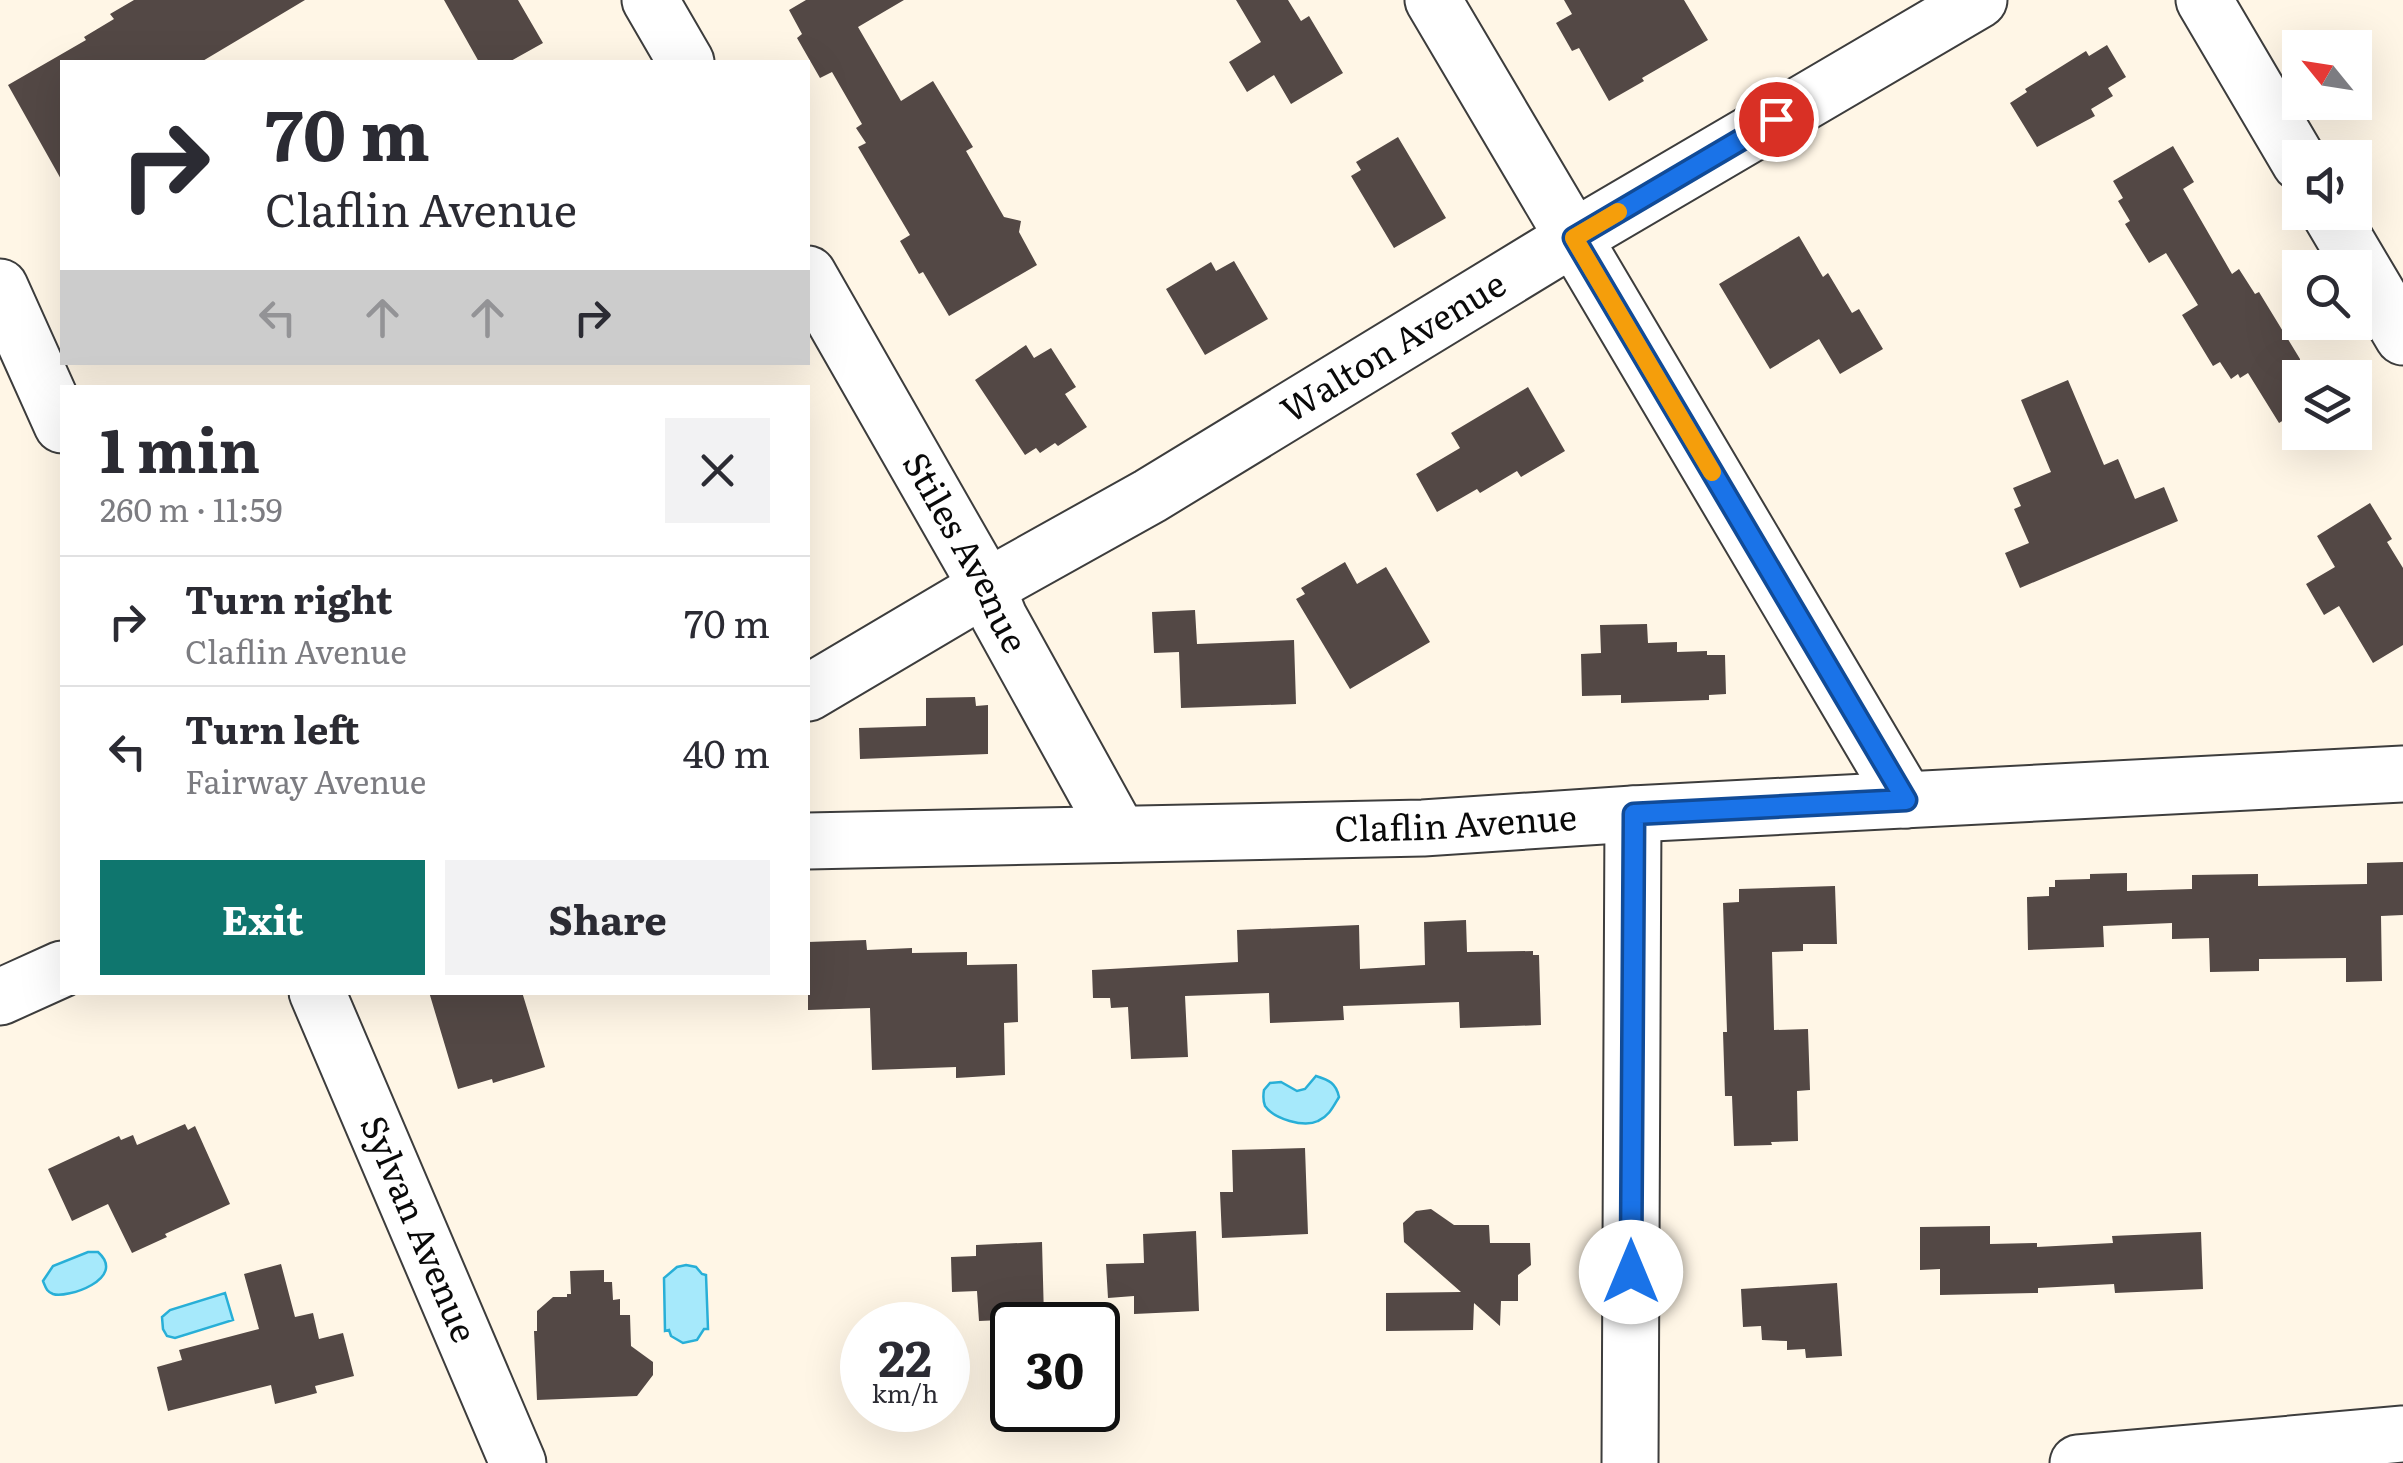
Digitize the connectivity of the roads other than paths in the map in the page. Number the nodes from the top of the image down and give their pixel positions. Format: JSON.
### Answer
{"nodes":[{"id":1,"x":650,"y":0,"type":"edge"},
{"id":2,"x":1433,"y":0,"type":"edge"},
{"id":3,"x":1979,"y":0,"type":"edge"},
{"id":4,"x":2204,"y":0,"type":"edge"},
{"id":5,"x":685,"y":60,"type":"edge"},
{"id":6,"x":2287,"y":140,"type":"edge"},
{"id":7,"x":2341,"y":230,"type":"edge"},
{"id":8,"x":1574,"y":238,"type":"junction"},
{"id":9,"x":810,"y":278,"type":"edge"},
{"id":10,"x":0,"y":287,"type":"edge"},
{"id":11,"x":2403,"y":337,"type":"edge"},
{"id":12,"x":60,"y":421,"type":"edge"},
{"id":13,"x":987,"y":588,"type":"junction"},
{"id":14,"x":810,"y":693,"type":"edge"},
{"id":15,"x":2403,"y":774,"type":"edge"},
{"id":16,"x":1906,"y":800,"type":"junction"},
{"id":17,"x":1634,"y":814,"type":"junction"},
{"id":18,"x":1119,"y":834,"type":"junction"},
{"id":19,"x":810,"y":842,"type":"edge"},
{"id":20,"x":60,"y":971,"type":"edge"},
{"id":21,"x":318,"y":995,"type":"edge"},
{"id":22,"x":0,"y":996,"type":"edge"},
{"id":23,"x":2403,"y":1434,"type":"edge"},
{"id":24,"x":518,"y":1463,"type":"edge"},
{"id":25,"x":1630,"y":1463,"type":"edge"},
{"id":26,"x":2078,"y":1463,"type":"edge"}],
"edges":[{"from":1,"to":5,"type":"street"},
{"from":2,"to":8,"type":"street"},
{"from":3,"to":8,"type":"street","name":"Walton Avenue"},
{"from":4,"to":6,"type":"street"},
{"from":7,"to":11,"type":"street"},
{"from":8,"to":13,"type":"street","name":"Walton Avenue"},
{"from":8,"to":16,"type":"street"},
{"from":9,"to":13,"type":"street","name":"Stiles Avenue"},
{"from":10,"to":12,"type":"street"},
{"from":13,"to":14,"type":"street","name":"Walton Avenue"},
{"from":13,"to":18,"type":"street","name":"Stiles Avenue"},
{"from":15,"to":16,"type":"street","name":"Claflin Avenue"},
{"from":16,"to":17,"type":"street","name":"Claflin Avenue"},
{"from":17,"to":18,"type":"street","name":"Claflin Avenue"},
{"from":17,"to":25,"type":"street"},
{"from":18,"to":19,"type":"street","name":"Claflin Avenue"},
{"from":20,"to":22,"type":"street"},
{"from":21,"to":24,"type":"street","name":"Sylvan Avenue"},
{"from":23,"to":26,"type":"street"}]}
